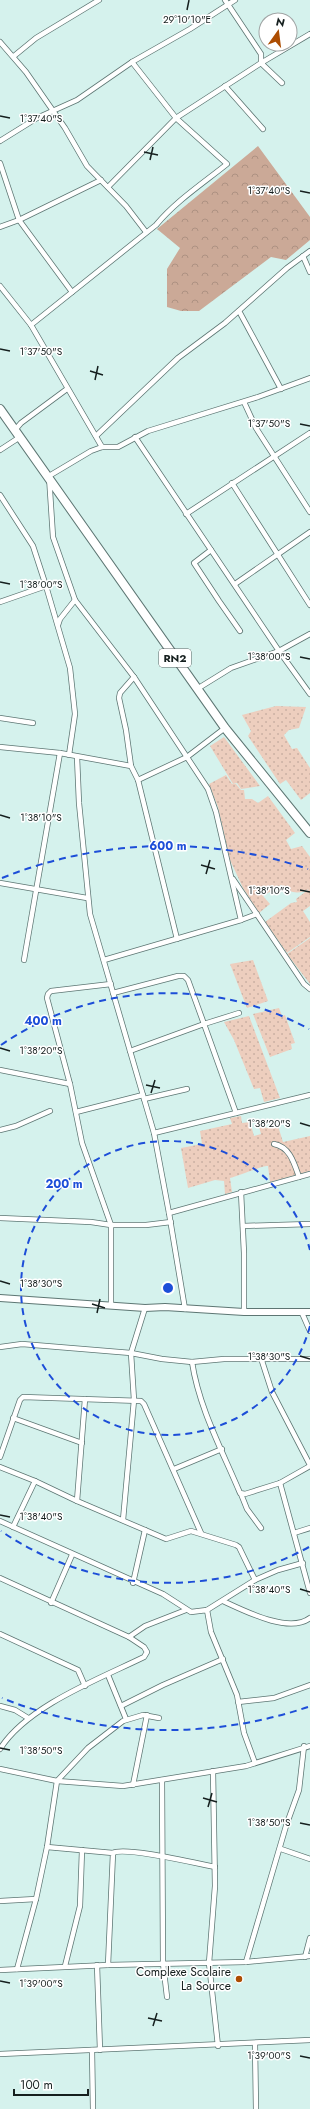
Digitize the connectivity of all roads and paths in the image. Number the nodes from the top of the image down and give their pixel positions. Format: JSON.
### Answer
{"nodes":[{"id":1,"x":98,"y":0,"type":"edge"},
{"id":2,"x":235,"y":0,"type":"edge"},
{"id":3,"x":226,"y":2,"type":"edge"},
{"id":4,"x":310,"y":34,"type":"edge"},
{"id":5,"x":0,"y":42,"type":"edge"},
{"id":6,"x":14,"y":56,"type":"junction"},
{"id":7,"x":132,"y":62,"type":"junction"},
{"id":8,"x":261,"y":63,"type":"junction"},
{"id":9,"x":282,"y":83,"type":"dead end"},
{"id":10,"x":225,"y":86,"type":"junction"},
{"id":11,"x":52,"y":111,"type":"junction"},
{"id":12,"x":176,"y":118,"type":"junction"},
{"id":13,"x":263,"y":129,"type":"dead end"},
{"id":14,"x":0,"y":141,"type":"edge"},
{"id":15,"x":0,"y":163,"type":"edge"},
{"id":16,"x":101,"y":180,"type":"junction"},
{"id":17,"x":108,"y":187,"type":"junction"},
{"id":18,"x":18,"y":220,"type":"junction"},
{"id":19,"x":0,"y":227,"type":"edge"},
{"id":20,"x":146,"y":232,"type":"junction"},
{"id":21,"x":310,"y":251,"type":"edge"},
{"id":22,"x":303,"y":256,"type":"junction"},
{"id":23,"x":310,"y":272,"type":"edge"},
{"id":24,"x":0,"y":286,"type":"edge"},
{"id":25,"x":72,"y":292,"type":"junction"},
{"id":26,"x":239,"y":311,"type":"junction"},
{"id":27,"x":31,"y":325,"type":"junction"},
{"id":28,"x":310,"y":378,"type":"edge"},
{"id":29,"x":67,"y":389,"type":"junction"},
{"id":30,"x":281,"y":389,"type":"junction"},
{"id":31,"x":244,"y":402,"type":"junction"},
{"id":32,"x":0,"y":409,"type":"edge"},
{"id":33,"x":310,"y":433,"type":"edge"},
{"id":34,"x":17,"y":434,"type":"junction"},
{"id":35,"x":96,"y":436,"type":"junction"},
{"id":36,"x":135,"y":437,"type":"junction"},
{"id":37,"x":102,"y":447,"type":"junction"},
{"id":38,"x":0,"y":450,"type":"edge"},
{"id":39,"x":274,"y":457,"type":"junction"},
{"id":40,"x":49,"y":476,"type":"junction"},
{"id":41,"x":232,"y":483,"type":"junction"},
{"id":42,"x":0,"y":495,"type":"edge"},
{"id":43,"x":310,"y":512,"type":"edge"},
{"id":44,"x":186,"y":514,"type":"junction"},
{"id":45,"x":310,"y":532,"type":"edge"},
{"id":46,"x":211,"y":550,"type":"junction"},
{"id":47,"x":278,"y":556,"type":"junction"},
{"id":48,"x":235,"y":584,"type":"junction"},
{"id":49,"x":46,"y":586,"type":"junction"},
{"id":50,"x":75,"y":600,"type":"junction"},
{"id":51,"x":0,"y":602,"type":"edge"},
{"id":52,"x":310,"y":604,"type":"edge"},
{"id":53,"x":58,"y":625,"type":"junction"},
{"id":54,"x":240,"y":631,"type":"dead end"},
{"id":55,"x":310,"y":634,"type":"edge"},
{"id":56,"x":279,"y":651,"type":"junction"},
{"id":57,"x":134,"y":677,"type":"junction"},
{"id":58,"x":197,"y":689,"type":"junction"},
{"id":59,"x":310,"y":694,"type":"edge"},
{"id":60,"x":0,"y":718,"type":"edge"},
{"id":61,"x":33,"y":723,"type":"dead end"},
{"id":62,"x":225,"y":728,"type":"junction"},
{"id":63,"x":0,"y":747,"type":"edge"},
{"id":64,"x":60,"y":753,"type":"junction"},
{"id":65,"x":69,"y":755,"type":"junction"},
{"id":66,"x":77,"y":757,"type":"junction"},
{"id":67,"x":187,"y":757,"type":"junction"},
{"id":68,"x":131,"y":766,"type":"junction"},
{"id":69,"x":138,"y":780,"type":"junction"},
{"id":70,"x":310,"y":833,"type":"edge"},
{"id":71,"x":231,"y":876,"type":"junction"},
{"id":72,"x":0,"y":883,"type":"edge"},
{"id":73,"x":38,"y":890,"type":"junction"},
{"id":74,"x":87,"y":898,"type":"junction"},
{"id":75,"x":257,"y":914,"type":"junction"},
{"id":76,"x":241,"y":920,"type":"junction"},
{"id":77,"x":177,"y":939,"type":"junction"},
{"id":78,"x":24,"y":960,"type":"dead end"},
{"id":79,"x":104,"y":960,"type":"junction"},
{"id":80,"x":111,"y":984,"type":"junction"},
{"id":81,"x":310,"y":989,"type":"edge"},
{"id":82,"x":113,"y":993,"type":"junction"},
{"id":83,"x":239,"y":1013,"type":"dead end"},
{"id":84,"x":204,"y":1024,"type":"junction"},
{"id":85,"x":130,"y":1051,"type":"junction"},
{"id":86,"x":0,"y":1070,"type":"edge"},
{"id":87,"x":70,"y":1084,"type":"junction"},
{"id":88,"x":187,"y":1089,"type":"dead end"},
{"id":89,"x":310,"y":1095,"type":"edge"},
{"id":90,"x":143,"y":1097,"type":"junction"},
{"id":91,"x":50,"y":1111,"type":"dead end"},
{"id":92,"x":76,"y":1112,"type":"junction"},
{"id":93,"x":236,"y":1113,"type":"junction"},
{"id":94,"x":0,"y":1130,"type":"edge"},
{"id":95,"x":154,"y":1133,"type":"junction"},
{"id":96,"x":274,"y":1144,"type":"dead end"},
{"id":97,"x":310,"y":1174,"type":"edge"},
{"id":98,"x":299,"y":1177,"type":"junction"},
{"id":99,"x":241,"y":1192,"type":"junction"},
{"id":100,"x":170,"y":1213,"type":"junction"},
{"id":101,"x":0,"y":1218,"type":"edge"},
{"id":102,"x":170,"y":1222,"type":"junction"},
{"id":103,"x":111,"y":1224,"type":"junction"},
{"id":104,"x":310,"y":1224,"type":"edge"},
{"id":105,"x":243,"y":1226,"type":"junction"},
{"id":106,"x":0,"y":1298,"type":"edge"},
{"id":107,"x":111,"y":1305,"type":"junction"},
{"id":108,"x":145,"y":1308,"type":"junction"},
{"id":109,"x":185,"y":1309,"type":"junction"},
{"id":110,"x":244,"y":1312,"type":"junction"},
{"id":111,"x":310,"y":1312,"type":"edge"},
{"id":112,"x":302,"y":1313,"type":"junction"},
{"id":113,"x":310,"y":1331,"type":"edge"},
{"id":114,"x":0,"y":1346,"type":"edge"},
{"id":115,"x":130,"y":1352,"type":"junction"},
{"id":116,"x":261,"y":1358,"type":"junction"},
{"id":117,"x":310,"y":1359,"type":"edge"},
{"id":118,"x":192,"y":1362,"type":"junction"},
{"id":119,"x":85,"y":1399,"type":"junction"},
{"id":120,"x":134,"y":1400,"type":"junction"},
{"id":121,"x":13,"y":1418,"type":"junction"},
{"id":122,"x":82,"y":1443,"type":"junction"},
{"id":123,"x":222,"y":1449,"type":"junction"},
{"id":124,"x":0,"y":1457,"type":"edge"},
{"id":125,"x":310,"y":1465,"type":"edge"},
{"id":126,"x":0,"y":1467,"type":"edge"},
{"id":127,"x":174,"y":1469,"type":"junction"},
{"id":128,"x":35,"y":1481,"type":"junction"},
{"id":129,"x":280,"y":1483,"type":"junction"},
{"id":130,"x":241,"y":1494,"type":"junction"},
{"id":131,"x":77,"y":1501,"type":"junction"},
{"id":132,"x":123,"y":1520,"type":"junction"},
{"id":133,"x":0,"y":1521,"type":"edge"},
{"id":134,"x":13,"y":1527,"type":"junction"},
{"id":135,"x":261,"y":1528,"type":"dead end"},
{"id":136,"x":310,"y":1528,"type":"edge"},
{"id":137,"x":145,"y":1530,"type":"junction"},
{"id":138,"x":201,"y":1533,"type":"junction"},
{"id":139,"x":294,"y":1533,"type":"junction"},
{"id":140,"x":72,"y":1555,"type":"junction"},
{"id":141,"x":303,"y":1563,"type":"junction"},
{"id":142,"x":0,"y":1578,"type":"edge"},
{"id":143,"x":255,"y":1580,"type":"junction"},
{"id":144,"x":133,"y":1583,"type":"junction"},
{"id":145,"x":310,"y":1593,"type":"edge"},
{"id":146,"x":223,"y":1601,"type":"junction"},
{"id":147,"x":52,"y":1603,"type":"junction"},
{"id":148,"x":186,"y":1610,"type":"junction"},
{"id":149,"x":207,"y":1610,"type":"junction"},
{"id":150,"x":310,"y":1618,"type":"edge"},
{"id":151,"x":0,"y":1634,"type":"edge"},
{"id":152,"x":129,"y":1637,"type":"junction"},
{"id":153,"x":223,"y":1659,"type":"junction"},
{"id":154,"x":108,"y":1675,"type":"junction"},
{"id":155,"x":310,"y":1685,"type":"edge"},
{"id":156,"x":84,"y":1686,"type":"junction"},
{"id":157,"x":238,"y":1702,"type":"junction"},
{"id":158,"x":0,"y":1706,"type":"edge"},
{"id":159,"x":121,"y":1706,"type":"junction"},
{"id":160,"x":147,"y":1715,"type":"junction"},
{"id":161,"x":28,"y":1718,"type":"junction"},
{"id":162,"x":159,"y":1718,"type":"dead end"},
{"id":163,"x":126,"y":1719,"type":"junction"},
{"id":164,"x":304,"y":1746,"type":"junction"},
{"id":165,"x":310,"y":1746,"type":"edge"},
{"id":166,"x":0,"y":1749,"type":"edge"},
{"id":167,"x":255,"y":1763,"type":"junction"},
{"id":168,"x":0,"y":1769,"type":"edge"},
{"id":169,"x":214,"y":1771,"type":"junction"},
{"id":170,"x":57,"y":1780,"type":"junction"},
{"id":171,"x":162,"y":1780,"type":"junction"},
{"id":172,"x":133,"y":1785,"type":"junction"},
{"id":173,"x":47,"y":1847,"type":"junction"},
{"id":174,"x":280,"y":1849,"type":"junction"},
{"id":175,"x":82,"y":1850,"type":"junction"},
{"id":176,"x":113,"y":1853,"type":"junction"},
{"id":177,"x":162,"y":1856,"type":"junction"},
{"id":178,"x":310,"y":1859,"type":"edge"},
{"id":179,"x":215,"y":1867,"type":"junction"},
{"id":180,"x":36,"y":1899,"type":"junction"},
{"id":181,"x":0,"y":1901,"type":"edge"},
{"id":182,"x":310,"y":1938,"type":"edge"},
{"id":183,"x":308,"y":1957,"type":"edge"},
{"id":184,"x":246,"y":1962,"type":"junction"},
{"id":185,"x":209,"y":1963,"type":"junction"},
{"id":186,"x":163,"y":1964,"type":"junction"},
{"id":187,"x":97,"y":1965,"type":"junction"},
{"id":188,"x":108,"y":1965,"type":"junction"},
{"id":189,"x":65,"y":1966,"type":"junction"},
{"id":190,"x":16,"y":1969,"type":"junction"},
{"id":191,"x":0,"y":1970,"type":"edge"},
{"id":192,"x":168,"y":1998,"type":"dead end"},
{"id":193,"x":310,"y":2040,"type":"edge"},
{"id":194,"x":255,"y":2044,"type":"junction"},
{"id":195,"x":218,"y":2046,"type":"junction"},
{"id":196,"x":92,"y":2050,"type":"junction"},
{"id":197,"x":100,"y":2050,"type":"junction"},
{"id":198,"x":0,"y":2054,"type":"edge"},
{"id":199,"x":93,"y":2109,"type":"edge"},
{"id":200,"x":256,"y":2109,"type":"edge"}],
"edges":[{"from":1,"to":6,"type":"street"},
{"from":2,"to":3,"type":"street"},
{"from":3,"to":7,"type":"street"},
{"from":3,"to":8,"type":"street"},
{"from":4,"to":8,"type":"street"},
{"from":5,"to":6,"type":"street"},
{"from":6,"to":11,"type":"street"},
{"from":7,"to":11,"type":"street"},
{"from":7,"to":12,"type":"street"},
{"from":8,"to":9,"type":"street"},
{"from":8,"to":10,"type":"street"},
{"from":10,"to":12,"type":"street"},
{"from":10,"to":13,"type":"street"},
{"from":11,"to":14,"type":"street"},
{"from":11,"to":16,"type":"street"},
{"from":12,"to":17,"type":"street"},
{"from":12,"to":20,"type":"street"},
{"from":15,"to":18,"type":"street"},
{"from":16,"to":17,"type":"street"},
{"from":16,"to":18,"type":"street"},
{"from":17,"to":20,"type":"street"},
{"from":18,"to":19,"type":"street"},
{"from":18,"to":25,"type":"street"},
{"from":20,"to":25,"type":"street"},
{"from":21,"to":22,"type":"street"},
{"from":22,"to":23,"type":"street"},
{"from":22,"to":26,"type":"street"},
{"from":24,"to":27,"type":"street"},
{"from":25,"to":27,"type":"street"},
{"from":26,"to":30,"type":"street"},
{"from":26,"to":35,"type":"street"},
{"from":27,"to":29,"type":"street"},
{"from":28,"to":30,"type":"street"},
{"from":29,"to":34,"type":"street"},
{"from":29,"to":35,"type":"street"},
{"from":30,"to":31,"type":"street"},
{"from":31,"to":36,"type":"street"},
{"from":31,"to":39,"type":"street"},
{"from":32,"to":34,"type":"highway","number":"RN2"},
{"from":33,"to":39,"type":"street"},
{"from":34,"to":38,"type":"street"},
{"from":34,"to":40,"type":"highway","number":"RN2"},
{"from":35,"to":37,"type":"street"},
{"from":36,"to":37,"type":"street"},
{"from":36,"to":44,"type":"street"},
{"from":37,"to":40,"type":"street"},
{"from":39,"to":41,"type":"street"},
{"from":39,"to":43,"type":"street"},
{"from":40,"to":50,"type":"street"},
{"from":40,"to":58,"type":"highway","number":"RN2"},
{"from":41,"to":44,"type":"street"},
{"from":41,"to":47,"type":"street"},
{"from":42,"to":49,"type":"street"},
{"from":44,"to":46,"type":"street"},
{"from":45,"to":47,"type":"street"},
{"from":46,"to":48,"type":"street"},
{"from":46,"to":54,"type":"street"},
{"from":47,"to":48,"type":"street"},
{"from":47,"to":52,"type":"street"},
{"from":48,"to":56,"type":"street"},
{"from":49,"to":51,"type":"street"},
{"from":49,"to":53,"type":"street"},
{"from":50,"to":53,"type":"street"},
{"from":50,"to":57,"type":"street"},
{"from":53,"to":65,"type":"street"},
{"from":55,"to":56,"type":"street"},
{"from":56,"to":58,"type":"street"},
{"from":56,"to":59,"type":"street"},
{"from":57,"to":67,"type":"street"},
{"from":57,"to":68,"type":"street"},
{"from":58,"to":62,"type":"highway","number":"RN2"},
{"from":60,"to":61,"type":"street"},
{"from":62,"to":67,"type":"street"},
{"from":62,"to":70,"type":"highway","number":"RN2"},
{"from":63,"to":64,"type":"street"},
{"from":64,"to":65,"type":"street"},
{"from":64,"to":73,"type":"street"},
{"from":65,"to":66,"type":"street"},
{"from":66,"to":68,"type":"street"},
{"from":66,"to":74,"type":"street"},
{"from":67,"to":69,"type":"street"},
{"from":67,"to":71,"type":"street"},
{"from":68,"to":69,"type":"street"},
{"from":69,"to":77,"type":"street"},
{"from":71,"to":75,"type":"street"},
{"from":71,"to":76,"type":"street"},
{"from":72,"to":73,"type":"street"},
{"from":73,"to":74,"type":"street"},
{"from":73,"to":78,"type":"street"},
{"from":74,"to":79,"type":"street"},
{"from":75,"to":76,"type":"street"},
{"from":75,"to":81,"type":"street"},
{"from":76,"to":77,"type":"street"},
{"from":77,"to":79,"type":"street"},
{"from":79,"to":80,"type":"street"},
{"from":80,"to":82,"type":"street"},
{"from":80,"to":87,"type":"street"},
{"from":82,"to":84,"type":"street"},
{"from":82,"to":85,"type":"street"},
{"from":83,"to":84,"type":"street"},
{"from":84,"to":85,"type":"street"},
{"from":84,"to":93,"type":"street"},
{"from":85,"to":90,"type":"street"},
{"from":86,"to":87,"type":"street"},
{"from":87,"to":92,"type":"street"},
{"from":88,"to":90,"type":"street"},
{"from":89,"to":93,"type":"street"},
{"from":90,"to":92,"type":"street"},
{"from":90,"to":95,"type":"street"},
{"from":91,"to":94,"type":"street"},
{"from":92,"to":103,"type":"street"},
{"from":93,"to":95,"type":"street"},
{"from":95,"to":100,"type":"street"},
{"from":96,"to":98,"type":"street"},
{"from":97,"to":98,"type":"street"},
{"from":98,"to":99,"type":"street"},
{"from":99,"to":100,"type":"street"},
{"from":99,"to":105,"type":"street"},
{"from":100,"to":102,"type":"street"},
{"from":101,"to":103,"type":"street"},
{"from":102,"to":103,"type":"street"},
{"from":102,"to":109,"type":"street"},
{"from":103,"to":107,"type":"street"},
{"from":104,"to":105,"type":"street"},
{"from":105,"to":110,"type":"street"},
{"from":106,"to":107,"type":"street"},
{"from":107,"to":108,"type":"street"},
{"from":108,"to":109,"type":"street"},
{"from":108,"to":115,"type":"street"},
{"from":109,"to":110,"type":"street"},
{"from":110,"to":112,"type":"street"},
{"from":111,"to":112,"type":"street"},
{"from":112,"to":113,"type":"street"},
{"from":114,"to":115,"type":"street"},
{"from":115,"to":118,"type":"street"},
{"from":115,"to":120,"type":"street"},
{"from":116,"to":117,"type":"street"},
{"from":116,"to":118,"type":"street"},
{"from":116,"to":125,"type":"street"},
{"from":118,"to":123,"type":"street"},
{"from":119,"to":120,"type":"street"},
{"from":119,"to":121,"type":"street"},
{"from":119,"to":122,"type":"street"},
{"from":120,"to":127,"type":"street"},
{"from":120,"to":132,"type":"street"},
{"from":121,"to":122,"type":"street"},
{"from":121,"to":124,"type":"street"},
{"from":122,"to":131,"type":"street"},
{"from":123,"to":127,"type":"street"},
{"from":123,"to":130,"type":"street"},
{"from":125,"to":129,"type":"street"},
{"from":126,"to":128,"type":"street"},
{"from":127,"to":138,"type":"street"},
{"from":128,"to":131,"type":"street"},
{"from":128,"to":134,"type":"street"},
{"from":129,"to":130,"type":"street"},
{"from":129,"to":139,"type":"street"},
{"from":130,"to":135,"type":"street"},
{"from":131,"to":132,"type":"street"},
{"from":132,"to":137,"type":"street"},
{"from":133,"to":134,"type":"street"},
{"from":134,"to":140,"type":"street"},
{"from":136,"to":139,"type":"street"},
{"from":137,"to":138,"type":"street"},
{"from":137,"to":144,"type":"street"},
{"from":138,"to":143,"type":"street"},
{"from":139,"to":141,"type":"street"},
{"from":140,"to":144,"type":"street"},
{"from":140,"to":147,"type":"street"},
{"from":141,"to":143,"type":"street"},
{"from":141,"to":145,"type":"street"},
{"from":142,"to":147,"type":"street"},
{"from":143,"to":146,"type":"street"},
{"from":144,"to":148,"type":"street"},
{"from":146,"to":149,"type":"street"},
{"from":146,"to":150,"type":"street"},
{"from":147,"to":152,"type":"street"},
{"from":148,"to":149,"type":"street"},
{"from":148,"to":152,"type":"street"},
{"from":149,"to":153,"type":"street"},
{"from":151,"to":156,"type":"street"},
{"from":152,"to":154,"type":"street"},
{"from":153,"to":157,"type":"street"},
{"from":153,"to":159,"type":"street"},
{"from":154,"to":156,"type":"street"},
{"from":154,"to":159,"type":"street"},
{"from":155,"to":157,"type":"street"},
{"from":156,"to":161,"type":"street"},
{"from":157,"to":167,"type":"street"},
{"from":158,"to":161,"type":"street"},
{"from":159,"to":163,"type":"street"},
{"from":160,"to":162,"type":"street"},
{"from":160,"to":163,"type":"street"},
{"from":160,"to":172,"type":"street"},
{"from":161,"to":166,"type":"street"},
{"from":163,"to":170,"type":"street"},
{"from":164,"to":165,"type":"street"},
{"from":164,"to":167,"type":"street"},
{"from":164,"to":174,"type":"street"},
{"from":167,"to":169,"type":"street"},
{"from":168,"to":170,"type":"street"},
{"from":169,"to":171,"type":"street"},
{"from":169,"to":179,"type":"street"},
{"from":170,"to":172,"type":"street"},
{"from":170,"to":173,"type":"street"},
{"from":171,"to":172,"type":"street"},
{"from":171,"to":177,"type":"street"},
{"from":173,"to":175,"type":"street"},
{"from":173,"to":180,"type":"street"},
{"from":174,"to":178,"type":"street"},
{"from":174,"to":184,"type":"street"},
{"from":175,"to":176,"type":"street"},
{"from":175,"to":189,"type":"street"},
{"from":176,"to":177,"type":"street"},
{"from":176,"to":188,"type":"street"},
{"from":177,"to":179,"type":"street"},
{"from":177,"to":186,"type":"street"},
{"from":179,"to":185,"type":"street"},
{"from":180,"to":181,"type":"street"},
{"from":180,"to":190,"type":"street"},
{"from":182,"to":183,"type":"street"},
{"from":183,"to":184,"type":"street"},
{"from":184,"to":185,"type":"street"},
{"from":185,"to":186,"type":"street"},
{"from":185,"to":195,"type":"street"},
{"from":186,"to":188,"type":"street"},
{"from":186,"to":192,"type":"street"},
{"from":187,"to":188,"type":"street"},
{"from":187,"to":189,"type":"street"},
{"from":187,"to":197,"type":"street"},
{"from":189,"to":190,"type":"street"},
{"from":190,"to":191,"type":"street"},
{"from":193,"to":194,"type":"street"},
{"from":194,"to":195,"type":"street"},
{"from":194,"to":200,"type":"street"},
{"from":195,"to":197,"type":"street"},
{"from":196,"to":197,"type":"street"},
{"from":196,"to":198,"type":"street"},
{"from":196,"to":199,"type":"street"}]}
